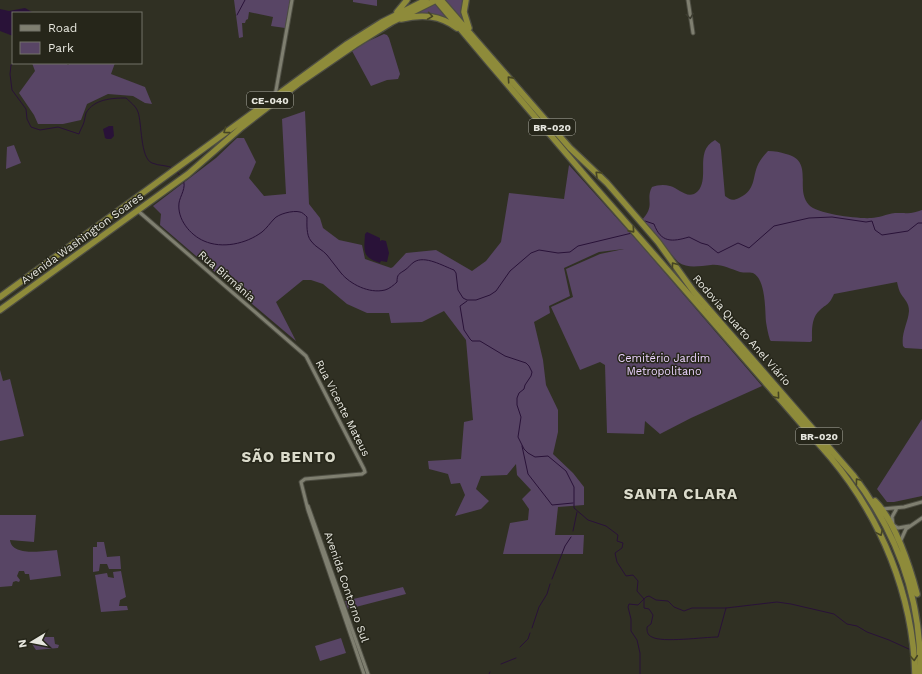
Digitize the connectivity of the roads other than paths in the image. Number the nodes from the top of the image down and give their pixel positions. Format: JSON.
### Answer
{"nodes":[{"id":1,"x":293,"y":0,"type":"edge"},
{"id":2,"x":406,"y":0,"type":"edge"},
{"id":3,"x":426,"y":0,"type":"edge"},
{"id":4,"x":436,"y":0,"type":"edge"},
{"id":5,"x":441,"y":0,"type":"edge"},
{"id":6,"x":466,"y":0,"type":"edge"},
{"id":7,"x":688,"y":0,"type":"edge"},
{"id":8,"x":382,"y":22,"type":"junction"},
{"id":9,"x":392,"y":22,"type":"junction"},
{"id":10,"x":462,"y":27,"type":"junction"},
{"id":11,"x":693,"y":32,"type":"dead end"},
{"id":12,"x":474,"y":37,"type":"junction"},
{"id":13,"x":477,"y":49,"type":"junction"},
{"id":14,"x":280,"y":75,"type":"junction"},
{"id":15,"x":280,"y":92,"type":"junction"},
{"id":16,"x":275,"y":96,"type":"junction"},
{"id":17,"x":541,"y":114,"type":"junction"},
{"id":18,"x":537,"y":119,"type":"junction"},
{"id":19,"x":144,"y":191,"type":"junction"},
{"id":20,"x":614,"y":192,"type":"junction"},
{"id":21,"x":150,"y":200,"type":"junction"},
{"id":22,"x":607,"y":201,"type":"junction"},
{"id":23,"x":123,"y":207,"type":"junction"},
{"id":24,"x":137,"y":210,"type":"junction"},
{"id":25,"x":129,"y":216,"type":"junction"},
{"id":26,"x":658,"y":242,"type":"junction"},
{"id":27,"x":650,"y":249,"type":"junction"},
{"id":28,"x":0,"y":296,"type":"edge"},
{"id":29,"x":0,"y":310,"type":"edge"},
{"id":30,"x":306,"y":356,"type":"joint"},
{"id":31,"x":794,"y":410,"type":"junction"},
{"id":32,"x":818,"y":438,"type":"junction"},
{"id":33,"x":364,"y":469,"type":"joint"},
{"id":34,"x":869,"y":497,"type":"junction"},
{"id":35,"x":922,"y":502,"type":"edge"},
{"id":36,"x":308,"y":506,"type":"junction"},
{"id":37,"x":882,"y":508,"type":"junction"},
{"id":38,"x":897,"y":508,"type":"junction"},
{"id":39,"x":922,"y":518,"type":"edge"},
{"id":40,"x":909,"y":526,"type":"junction"},
{"id":41,"x":899,"y":543,"type":"junction"},
{"id":42,"x":898,"y":551,"type":"junction"},
{"id":43,"x":889,"y":555,"type":"junction"},
{"id":44,"x":917,"y":614,"type":"junction"},
{"id":45,"x":364,"y":674,"type":"edge"},
{"id":46,"x":368,"y":674,"type":"edge"},
{"id":47,"x":915,"y":674,"type":"edge"},
{"id":48,"x":920,"y":674,"type":"edge"}],
"edges":[{"from":1,"to":14,"type":"street"},
{"from":2,"to":8,"type":"highway"},
{"from":3,"to":8,"type":"highway","number":"CE-040"},
{"from":4,"to":9,"type":"highway","number":"CE-040"},
{"from":4,"to":10,"type":"highway","number":"BR-020"},
{"from":5,"to":10,"type":"highway","number":"BR-020"},
{"from":6,"to":12,"type":"highway","number":"BR-020"},
{"from":7,"to":11,"type":"street","one_way":true},
{"from":8,"to":15,"type":"highway","number":"CE-040"},
{"from":9,"to":13,"type":"highway","one_way":true},
{"from":9,"to":21,"type":"highway","name":"Avenida Washington Soares","number":"CE-040"},
{"from":10,"to":12,"type":"highway","number":"BR-020"},
{"from":10,"to":13,"type":"highway","number":"BR-020"},
{"from":17,"to":12,"type":"highway","name":"Rodovia Quarto Anel Viário","number":"BR-020","one_way":true},
{"from":13,"to":18,"type":"highway","name":"Rodovia Quarto Anel Viário","number":"BR-020"},
{"from":14,"to":15,"type":"street"},
{"from":14,"to":16,"type":"street"},
{"from":15,"to":16,"type":"highway","number":"CE-040"},
{"from":16,"to":19,"type":"highway","name":"Avenida Washington Soares","number":"CE-040","one_way":true},
{"from":17,"to":18,"type":"highway"},
{"from":20,"to":17,"type":"highway","name":"Rodovia Quarto Anel Viário","number":"BR-020","one_way":true},
{"from":18,"to":22,"type":"highway","name":"Rodovia Quarto Anel Viário","number":"BR-020"},
{"from":19,"to":21,"type":"highway"},
{"from":19,"to":23,"type":"highway","name":"Avenida Washington Soares","number":"CE-040"},
{"from":20,"to":22,"type":"highway"},
{"from":20,"to":26,"type":"highway","name":"Rodovia Quarto Anel Viário","number":"BR-020"},
{"from":21,"to":24,"type":"highway","name":"Avenida Washington Soares","number":"CE-040"},
{"from":22,"to":27,"type":"highway","name":"Rodovia Quarto Anel Viário","number":"BR-020","one_way":true},
{"from":23,"to":25,"type":"highway"},
{"from":23,"to":28,"type":"highway","name":"Avenida Washington Soares","number":"CE-040"},
{"from":24,"to":25,"type":"highway","name":"Avenida Washington Soares","number":"CE-040"},
{"from":24,"to":30,"type":"street","name":"Rua Birmânia"},
{"from":25,"to":29,"type":"highway","name":"Avenida Washington Soares","number":"CE-040"},
{"from":26,"to":27,"type":"highway"},
{"from":31,"to":26,"type":"highway","name":"Rodovia Quarto Anel Viário","number":"BR-020","one_way":true},
{"from":27,"to":31,"type":"highway","name":"Rodovia Quarto Anel Viário","number":"BR-020","one_way":true},
{"from":30,"to":33,"type":"street","name":"Rua Vicente Mateus"},
{"from":31,"to":32,"type":"highway","name":"Rodovia Quarto Anel Viário","number":"BR-020"},
{"from":34,"to":32,"type":"highway","name":"Rodovia Quarto Anel Viário","number":"BR-020","one_way":true},
{"from":32,"to":43,"type":"highway","name":"Rodovia Quarto Anel Viário","number":"BR-020","one_way":true},
{"from":33,"to":36,"type":"street","name":"Avenida Contorno Sul"},
{"from":34,"to":37,"type":"highway"},
{"from":34,"to":42,"type":"highway","name":"Rodovia Quarto Anel Viário","number":"BR-020"},
{"from":35,"to":38,"type":"street"},
{"from":36,"to":45,"type":"street","name":"Avenida Contorno Sul"},
{"from":36,"to":46,"type":"street","name":"Avenida Contorno Sul"},
{"from":37,"to":38,"type":"street"},
{"from":37,"to":41,"type":"highway"},
{"from":38,"to":40,"type":"street"},
{"from":39,"to":40,"type":"street"},
{"from":40,"to":41,"type":"street"},
{"from":41,"to":44,"type":"highway"},
{"from":42,"to":43,"type":"highway"},
{"from":42,"to":44,"type":"highway","name":"Rodovia Quarto Anel Viário","number":"BR-020"},
{"from":43,"to":47,"type":"highway","name":"Rodovia Quarto Anel Viário","number":"BR-020","one_way":true},
{"from":44,"to":48,"type":"highway","name":"Rodovia Quarto Anel Viário","number":"BR-020"}]}
